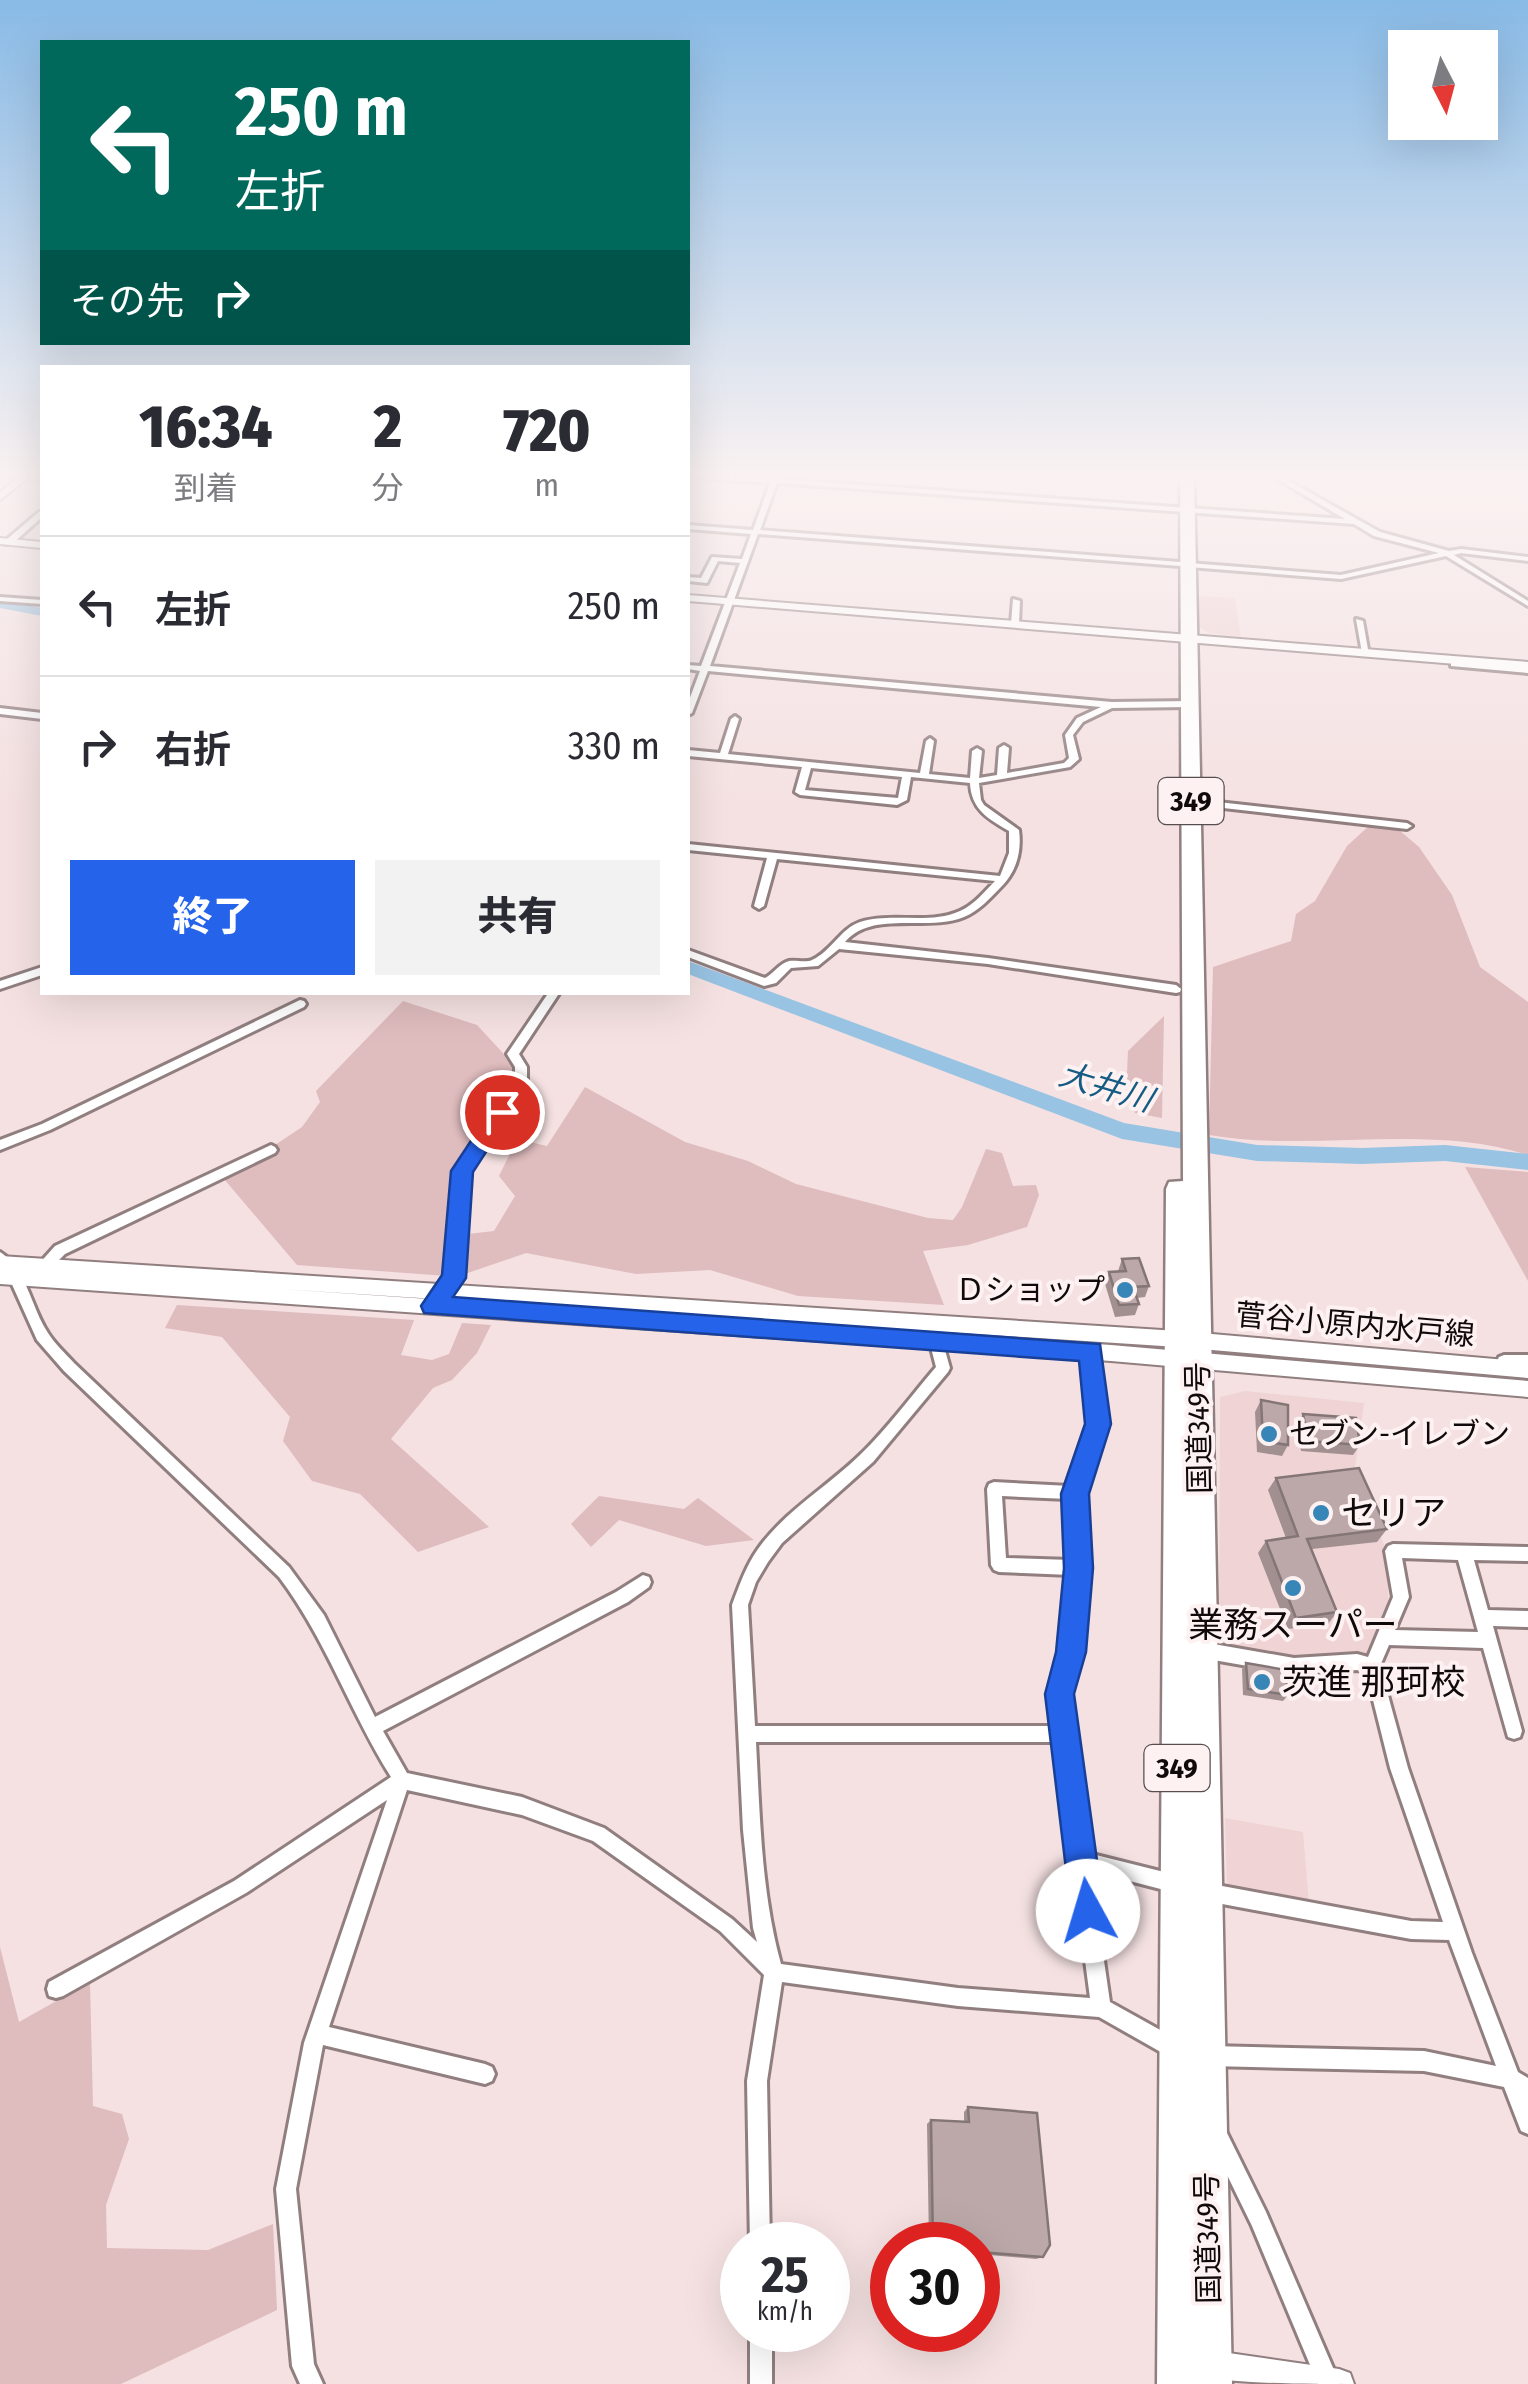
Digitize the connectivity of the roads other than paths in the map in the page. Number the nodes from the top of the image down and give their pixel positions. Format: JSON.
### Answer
{"nodes":[{"id":1,"x":736,"y":583,"type":"edge"},
{"id":2,"x":1184,"y":583,"type":"edge"},
{"id":3,"x":1495,"y":583,"type":"edge"},
{"id":4,"x":690,"y":598,"type":"edge"},
{"id":5,"x":0,"y":599,"type":"edge"},
{"id":6,"x":1016,"y":600,"type":"dead end"},
{"id":7,"x":729,"y":601,"type":"junction"},
{"id":8,"x":40,"y":602,"type":"edge"},
{"id":9,"x":1528,"y":604,"type":"edge"},
{"id":10,"x":1359,"y":620,"type":"dead end"},
{"id":11,"x":1015,"y":624,"type":"junction"},
{"id":12,"x":1184,"y":636,"type":"junction"},
{"id":13,"x":1366,"y":653,"type":"junction"},
{"id":14,"x":1454,"y":662,"type":"junction"},
{"id":15,"x":1528,"y":666,"type":"edge"},
{"id":16,"x":690,"y":667,"type":"edge"},
{"id":17,"x":705,"y":668,"type":"junction"},
{"id":18,"x":1184,"y":703,"type":"junction"},
{"id":19,"x":1112,"y":705,"type":"junction"},
{"id":20,"x":690,"y":708,"type":"edge"},
{"id":21,"x":0,"y":711,"type":"edge"},
{"id":22,"x":40,"y":716,"type":"edge"},
{"id":23,"x":736,"y":718,"type":"dead end"},
{"id":24,"x":930,"y":741,"type":"dead end"},
{"id":25,"x":1004,"y":748,"type":"dead end"},
{"id":26,"x":978,"y":751,"type":"dead end"},
{"id":27,"x":690,"y":754,"type":"edge"},
{"id":28,"x":722,"y":757,"type":"junction"},
{"id":29,"x":807,"y":765,"type":"junction"},
{"id":30,"x":907,"y":775,"type":"junction"},
{"id":31,"x":924,"y":776,"type":"junction"},
{"id":32,"x":1002,"y":776,"type":"junction"},
{"id":33,"x":977,"y":782,"type":"junction"},
{"id":34,"x":1191,"y":802,"type":"junction"},
{"id":35,"x":1407,"y":826,"type":"dead end"},
{"id":36,"x":690,"y":847,"type":"edge"},
{"id":37,"x":773,"y":856,"type":"junction"},
{"id":38,"x":1004,"y":879,"type":"junction"},
{"id":39,"x":759,"y":906,"type":"dead end"},
{"id":40,"x":837,"y":946,"type":"junction"},
{"id":41,"x":690,"y":954,"type":"edge"},
{"id":42,"x":40,"y":972,"type":"edge"},
{"id":43,"x":0,"y":984,"type":"edge"},
{"id":44,"x":1176,"y":989,"type":"junction"},
{"id":45,"x":553,"y":995,"type":"edge"},
{"id":46,"x":300,"y":1004,"type":"dead end"},
{"id":47,"x":1186,"y":1141,"type":"junction"},
{"id":48,"x":0,"y":1145,"type":"edge"},
{"id":49,"x":272,"y":1150,"type":"dead end"},
{"id":50,"x":44,"y":1266,"type":"junction"},
{"id":51,"x":4,"y":1268,"type":"edge"},
{"id":52,"x":439,"y":1300,"type":"junction"},
{"id":53,"x":936,"y":1340,"type":"junction"},
{"id":54,"x":1188,"y":1349,"type":"junction"},
{"id":55,"x":1091,"y":1351,"type":"junction"},
{"id":56,"x":1528,"y":1362,"type":"edge"},
{"id":57,"x":1462,"y":1364,"type":"junction"},
{"id":58,"x":1528,"y":1370,"type":"edge"},
{"id":59,"x":1528,"y":1388,"type":"edge"},
{"id":60,"x":1075,"y":1494,"type":"junction"},
{"id":61,"x":1464,"y":1552,"type":"junction"},
{"id":62,"x":1528,"y":1554,"type":"edge"},
{"id":63,"x":1078,"y":1568,"type":"junction"},
{"id":64,"x":643,"y":1582,"type":"dead end"},
{"id":65,"x":1482,"y":1618,"type":"junction"},
{"id":66,"x":1528,"y":1619,"type":"edge"},
{"id":67,"x":1383,"y":1637,"type":"junction"},
{"id":68,"x":1488,"y":1640,"type":"junction"},
{"id":69,"x":1200,"y":1650,"type":"junction"},
{"id":70,"x":1372,"y":1666,"type":"junction"},
{"id":71,"x":371,"y":1728,"type":"junction"},
{"id":72,"x":1514,"y":1730,"type":"dead end"},
{"id":73,"x":747,"y":1734,"type":"junction"},
{"id":74,"x":1063,"y":1734,"type":"junction"},
{"id":75,"x":402,"y":1780,"type":"junction"},
{"id":76,"x":1082,"y":1860,"type":"junction"},
{"id":77,"x":1190,"y":1888,"type":"junction"},
{"id":78,"x":1456,"y":1931,"type":"junction"},
{"id":79,"x":774,"y":1972,"type":"junction"},
{"id":80,"x":56,"y":1988,"type":"dead end"},
{"id":81,"x":1101,"y":2008,"type":"junction"},
{"id":82,"x":317,"y":2034,"type":"junction"},
{"id":83,"x":1192,"y":2053,"type":"junction"},
{"id":84,"x":485,"y":2074,"type":"dead end"},
{"id":85,"x":1519,"y":2084,"type":"edge"},
{"id":86,"x":1206,"y":2112,"type":"junction"},
{"id":87,"x":1528,"y":2124,"type":"edge"},
{"id":88,"x":760,"y":2222,"type":"edge"},
{"id":89,"x":761,"y":2352,"type":"edge"},
{"id":90,"x":1194,"y":2372,"type":"edge"},
{"id":91,"x":1329,"y":2383,"type":"edge"},
{"id":92,"x":312,"y":2384,"type":"edge"},
{"id":93,"x":761,"y":2384,"type":"edge"},
{"id":94,"x":1339,"y":2384,"type":"edge"}],
"edges":[{"from":1,"to":7,"type":"street"},
{"from":2,"to":12,"type":"highway","name":"国道349号","number":"349"},
{"from":3,"to":9,"type":"street"},
{"from":4,"to":7,"type":"street"},
{"from":5,"to":8,"type":"street"},
{"from":6,"to":11,"type":"street"},
{"from":7,"to":11,"type":"street"},
{"from":7,"to":17,"type":"street"},
{"from":10,"to":13,"type":"street"},
{"from":11,"to":12,"type":"street"},
{"from":12,"to":13,"type":"street"},
{"from":12,"to":18,"type":"highway","name":"国道349号","number":"349"},
{"from":13,"to":14,"type":"street"},
{"from":14,"to":15,"type":"street"},
{"from":14,"to":15,"type":"street"},
{"from":16,"to":17,"type":"street"},
{"from":17,"to":19,"type":"street"},
{"from":17,"to":20,"type":"street"},
{"from":18,"to":19,"type":"street"},
{"from":18,"to":34,"type":"highway","name":"国道349号","number":"349"},
{"from":18,"to":44,"type":"highway","name":"国道349号","number":"349"},
{"from":19,"to":32,"type":"street"},
{"from":21,"to":22,"type":"street"},
{"from":23,"to":28,"type":"street"},
{"from":24,"to":31,"type":"street"},
{"from":25,"to":32,"type":"street"},
{"from":26,"to":33,"type":"street"},
{"from":27,"to":28,"type":"street"},
{"from":28,"to":29,"type":"street"},
{"from":29,"to":30,"type":"street"},
{"from":29,"to":30,"type":"street"},
{"from":30,"to":31,"type":"street"},
{"from":31,"to":33,"type":"street"},
{"from":32,"to":33,"type":"street"},
{"from":33,"to":38,"type":"street"},
{"from":34,"to":35,"type":"street"},
{"from":34,"to":47,"type":"highway","name":"国道349号","number":"349"},
{"from":36,"to":37,"type":"street"},
{"from":37,"to":38,"type":"street"},
{"from":37,"to":39,"type":"street"},
{"from":38,"to":40,"type":"street"},
{"from":40,"to":41,"type":"street"},
{"from":40,"to":44,"type":"street"},
{"from":42,"to":43,"type":"street"},
{"from":44,"to":47,"type":"highway","name":"国道349号","number":"349"},
{"from":45,"to":52,"type":"street"},
{"from":46,"to":48,"type":"street"},
{"from":47,"to":54,"type":"highway","name":"国道349号","number":"349"},
{"from":49,"to":50,"type":"street"},
{"from":50,"to":51,"type":"street"},
{"from":50,"to":52,"type":"street"},
{"from":51,"to":52,"type":"street"},
{"from":51,"to":71,"type":"street"},
{"from":52,"to":53,"type":"street"},
{"from":52,"to":54,"type":"street"},
{"from":53,"to":55,"type":"street"},
{"from":53,"to":73,"type":"street"},
{"from":54,"to":55,"type":"street"},
{"from":54,"to":57,"type":"street","name":"菅谷小原内水戸線"},
{"from":54,"to":59,"type":"street","name":"菅谷小原内水戸線"},
{"from":54,"to":69,"type":"highway","name":"国道349号","number":"349"},
{"from":54,"to":77,"type":"highway","name":"国道349号","number":"349"},
{"from":55,"to":60,"type":"street"},
{"from":56,"to":57,"type":"street"},
{"from":57,"to":58,"type":"street","name":"菅谷小原内水戸線"},
{"from":60,"to":63,"type":"street"},
{"from":60,"to":63,"type":"street"},
{"from":61,"to":62,"type":"street"},
{"from":61,"to":65,"type":"street"},
{"from":61,"to":67,"type":"street"},
{"from":63,"to":74,"type":"street"},
{"from":64,"to":71,"type":"street"},
{"from":65,"to":66,"type":"street"},
{"from":65,"to":68,"type":"street"},
{"from":67,"to":68,"type":"street"},
{"from":67,"to":70,"type":"street"},
{"from":68,"to":72,"type":"street"},
{"from":69,"to":70,"type":"street"},
{"from":69,"to":77,"type":"highway","name":"国道349号","number":"349"},
{"from":70,"to":78,"type":"street"},
{"from":71,"to":75,"type":"street"},
{"from":73,"to":74,"type":"street"},
{"from":73,"to":79,"type":"street"},
{"from":74,"to":76,"type":"street"},
{"from":75,"to":79,"type":"street"},
{"from":75,"to":80,"type":"street"},
{"from":75,"to":82,"type":"street"},
{"from":76,"to":77,"type":"street"},
{"from":76,"to":81,"type":"street"},
{"from":77,"to":78,"type":"street"},
{"from":77,"to":83,"type":"highway","name":"国道349号","number":"349"},
{"from":78,"to":85,"type":"street"},
{"from":79,"to":81,"type":"street"},
{"from":79,"to":88,"type":"street"},
{"from":81,"to":83,"type":"street"},
{"from":82,"to":84,"type":"street"},
{"from":82,"to":92,"type":"street"},
{"from":83,"to":85,"type":"street"},
{"from":83,"to":86,"type":"highway","name":"国道349号","number":"349"},
{"from":83,"to":90,"type":"highway","name":"国道349号","number":"349"},
{"from":85,"to":87,"type":"street"},
{"from":86,"to":90,"type":"highway","name":"国道349号","number":"349"},
{"from":86,"to":91,"type":"street"},
{"from":89,"to":93,"type":"street"},
{"from":90,"to":91,"type":"street"},
{"from":91,"to":94,"type":"street"}]}
